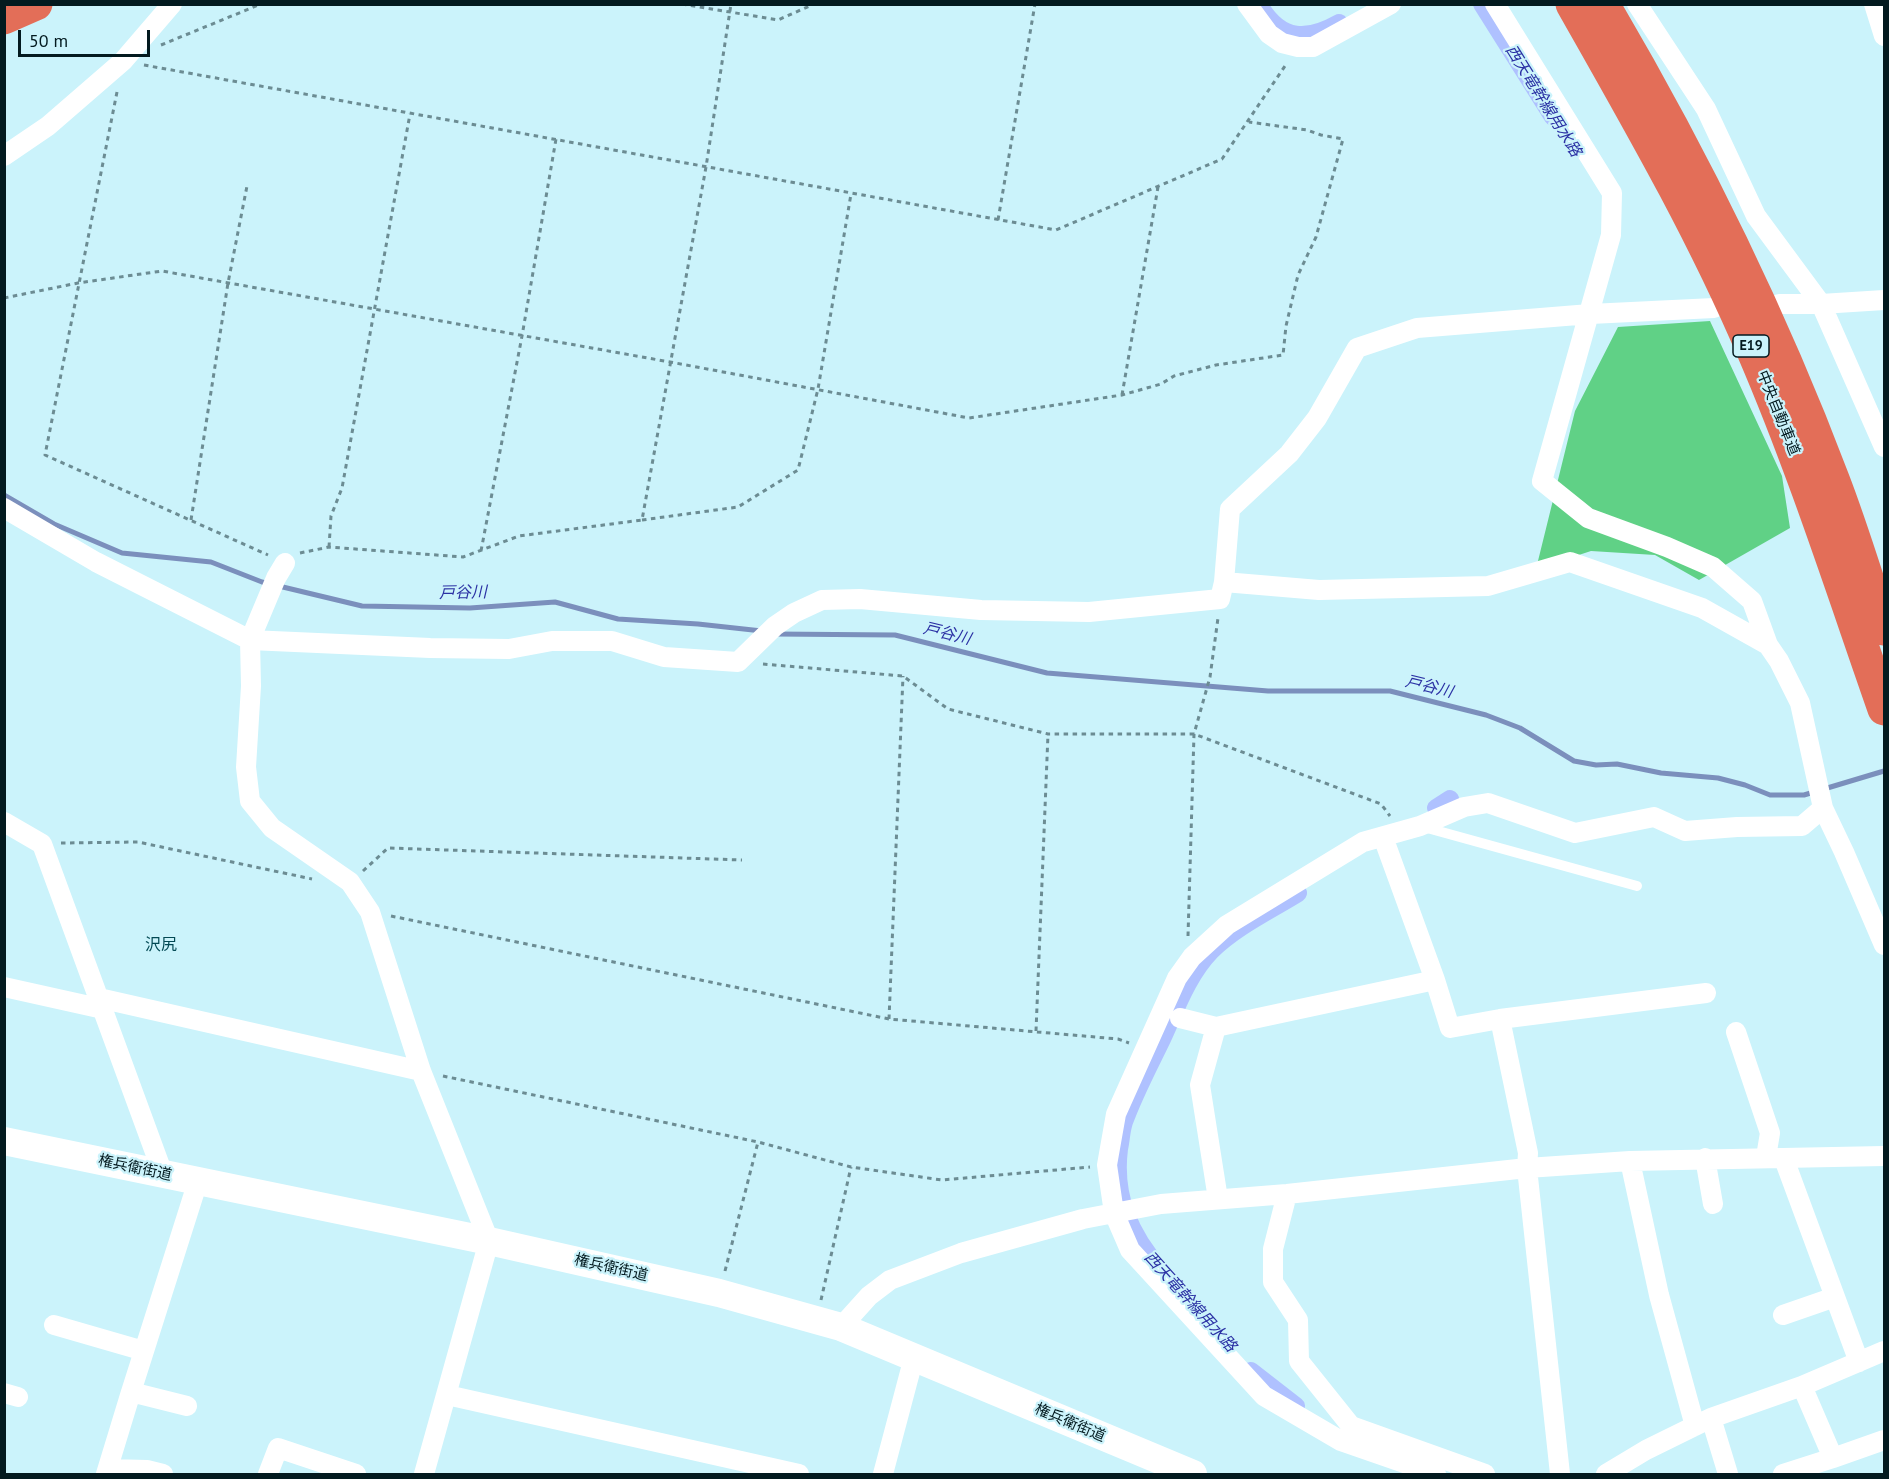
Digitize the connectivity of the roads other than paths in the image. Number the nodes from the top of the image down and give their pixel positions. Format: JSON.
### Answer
{"nodes":[{"id":1,"x":36,"y":4,"type":"edge"},
{"id":2,"x":172,"y":4,"type":"edge"},
{"id":3,"x":1247,"y":4,"type":"edge"},
{"id":4,"x":1391,"y":4,"type":"edge"},
{"id":5,"x":1495,"y":4,"type":"edge"},
{"id":6,"x":1572,"y":4,"type":"edge"},
{"id":7,"x":1603,"y":4,"type":"edge"},
{"id":8,"x":1637,"y":4,"type":"edge"},
{"id":9,"x":1874,"y":4,"type":"edge"},
{"id":10,"x":4,"y":18,"type":"edge"},
{"id":11,"x":1884,"y":36,"type":"edge"},
{"id":12,"x":4,"y":156,"type":"edge"},
{"id":13,"x":1884,"y":300,"type":"edge"},
{"id":14,"x":1779,"y":304,"type":"dead end"},
{"id":15,"x":1821,"y":304,"type":"junction"},
{"id":16,"x":1714,"y":308,"type":"dead end"},
{"id":17,"x":1590,"y":314,"type":"junction"},
{"id":18,"x":1884,"y":447,"type":"edge"},
{"id":19,"x":4,"y":508,"type":"edge"},
{"id":20,"x":281,"y":570,"type":"road end"},
{"id":21,"x":1222,"y":591,"type":"junction"},
{"id":22,"x":1884,"y":629,"type":"edge"},
{"id":23,"x":250,"y":640,"type":"junction"},
{"id":24,"x":1768,"y":645,"type":"junction"},
{"id":25,"x":1884,"y":709,"type":"edge"},
{"id":26,"x":1822,"y":805,"type":"junction"},
{"id":27,"x":4,"y":822,"type":"edge"},
{"id":28,"x":1420,"y":826,"type":"junction"},
{"id":29,"x":4,"y":836,"type":"edge"},
{"id":30,"x":1383,"y":837,"type":"junction"},
{"id":31,"x":36,"y":840,"type":"junction"},
{"id":32,"x":1637,"y":886,"type":"dead end"},
{"id":33,"x":1884,"y":945,"type":"edge"},
{"id":34,"x":1435,"y":980,"type":"junction"},
{"id":35,"x":4,"y":987,"type":"edge"},
{"id":36,"x":1706,"y":993,"type":"dead end"},
{"id":37,"x":101,"y":1004,"type":"junction"},
{"id":38,"x":1180,"y":1018,"type":"dead end"},
{"id":39,"x":1500,"y":1019,"type":"junction"},
{"id":40,"x":1216,"y":1028,"type":"junction"},
{"id":41,"x":1736,"y":1032,"type":"dead end"},
{"id":42,"x":421,"y":1071,"type":"junction"},
{"id":43,"x":4,"y":1141,"type":"edge"},
{"id":44,"x":1884,"y":1156,"type":"edge"},
{"id":45,"x":1705,"y":1158,"type":"junction"},
{"id":46,"x":1775,"y":1158,"type":"junction"},
{"id":47,"x":1630,"y":1161,"type":"junction"},
{"id":48,"x":1527,"y":1168,"type":"junction"},
{"id":49,"x":163,"y":1174,"type":"junction"},
{"id":50,"x":198,"y":1181,"type":"junction"},
{"id":51,"x":1287,"y":1194,"type":"junction"},
{"id":52,"x":1218,"y":1199,"type":"junction"},
{"id":53,"x":1713,"y":1204,"type":"dead end"},
{"id":54,"x":1114,"y":1213,"type":"junction"},
{"id":55,"x":489,"y":1241,"type":"junction"},
{"id":56,"x":1835,"y":1297,"type":"junction"},
{"id":57,"x":1783,"y":1316,"type":"dead end"},
{"id":58,"x":829,"y":1324,"type":"junction"},
{"id":59,"x":54,"y":1325,"type":"dead end"},
{"id":60,"x":1884,"y":1351,"type":"edge"},
{"id":61,"x":144,"y":1352,"type":"junction"},
{"id":62,"x":914,"y":1357,"type":"junction"},
{"id":63,"x":1859,"y":1362,"type":"junction"},
{"id":64,"x":1802,"y":1386,"type":"junction"},
{"id":65,"x":131,"y":1392,"type":"junction"},
{"id":66,"x":447,"y":1395,"type":"junction"},
{"id":67,"x":187,"y":1406,"type":"dead end"},
{"id":68,"x":1703,"y":1422,"type":"junction"},
{"id":69,"x":1884,"y":1440,"type":"edge"},
{"id":70,"x":1833,"y":1458,"type":"junction"},
{"id":71,"x":107,"y":1472,"type":"edge"},
{"id":72,"x":163,"y":1474,"type":"edge"},
{"id":73,"x":268,"y":1474,"type":"edge"},
{"id":74,"x":356,"y":1474,"type":"edge"},
{"id":75,"x":424,"y":1474,"type":"edge"},
{"id":76,"x":799,"y":1474,"type":"edge"},
{"id":77,"x":883,"y":1474,"type":"edge"},
{"id":78,"x":1190,"y":1474,"type":"edge"},
{"id":79,"x":1436,"y":1474,"type":"edge"},
{"id":80,"x":1485,"y":1474,"type":"edge"},
{"id":81,"x":1560,"y":1474,"type":"edge"},
{"id":82,"x":1606,"y":1474,"type":"edge"},
{"id":83,"x":1728,"y":1474,"type":"edge"},
{"id":84,"x":1783,"y":1474,"type":"edge"}],
"edges":[{"from":1,"to":10,"type":"highway"},
{"from":2,"to":12,"type":"street"},
{"from":3,"to":4,"type":"street"},
{"from":5,"to":17,"type":"street"},
{"from":6,"to":25,"type":"highway","name":"中央自動車道","number":"E19"},
{"from":7,"to":22,"type":"highway","name":"中央自動車道","number":"E19"},
{"from":8,"to":15,"type":"street"},
{"from":9,"to":11,"type":"street"},
{"from":13,"to":15,"type":"street"},
{"from":14,"to":15,"type":"street"},
{"from":15,"to":18,"type":"street"},
{"from":16,"to":17,"type":"street"},
{"from":17,"to":21,"type":"street"},
{"from":17,"to":24,"type":"street"},
{"from":19,"to":23,"type":"street"},
{"from":20,"to":23,"type":"street"},
{"from":21,"to":23,"type":"street"},
{"from":21,"to":24,"type":"street"},
{"from":23,"to":42,"type":"street"},
{"from":24,"to":26,"type":"street"},
{"from":26,"to":28,"type":"street"},
{"from":26,"to":33,"type":"street"},
{"from":27,"to":31,"type":"street"},
{"from":28,"to":30,"type":"street"},
{"from":28,"to":32,"type":"lane"},
{"from":29,"to":31,"type":"street"},
{"from":30,"to":34,"type":"street"},
{"from":30,"to":54,"type":"street"},
{"from":31,"to":37,"type":"street"},
{"from":34,"to":39,"type":"street"},
{"from":34,"to":40,"type":"street"},
{"from":35,"to":37,"type":"street"},
{"from":36,"to":39,"type":"street"},
{"from":37,"to":42,"type":"street"},
{"from":37,"to":49,"type":"street"},
{"from":38,"to":40,"type":"street"},
{"from":39,"to":48,"type":"street"},
{"from":40,"to":52,"type":"street"},
{"from":41,"to":46,"type":"street"},
{"from":42,"to":55,"type":"street"},
{"from":43,"to":49,"type":"street","name":"権兵衛街道"},
{"from":44,"to":46,"type":"street"},
{"from":45,"to":46,"type":"street"},
{"from":45,"to":47,"type":"street"},
{"from":45,"to":53,"type":"street"},
{"from":46,"to":56,"type":"street"},
{"from":47,"to":48,"type":"street"},
{"from":47,"to":68,"type":"street"},
{"from":48,"to":51,"type":"street"},
{"from":48,"to":81,"type":"street"},
{"from":49,"to":50,"type":"street","name":"権兵衛街道"},
{"from":50,"to":55,"type":"street","name":"権兵衛街道"},
{"from":50,"to":61,"type":"street"},
{"from":51,"to":52,"type":"street"},
{"from":51,"to":80,"type":"street"},
{"from":52,"to":54,"type":"street"},
{"from":54,"to":58,"type":"street"},
{"from":54,"to":79,"type":"street"},
{"from":55,"to":58,"type":"street","name":"権兵衛街道"},
{"from":55,"to":66,"type":"street"},
{"from":56,"to":57,"type":"street"},
{"from":56,"to":63,"type":"street"},
{"from":58,"to":62,"type":"street","name":"権兵衛街道"},
{"from":59,"to":61,"type":"street"},
{"from":60,"to":63,"type":"street"},
{"from":61,"to":65,"type":"street"},
{"from":62,"to":77,"type":"street"},
{"from":62,"to":78,"type":"street","name":"権兵衛街道"},
{"from":63,"to":64,"type":"street"},
{"from":64,"to":68,"type":"street"},
{"from":64,"to":70,"type":"street"},
{"from":65,"to":67,"type":"street"},
{"from":65,"to":71,"type":"street"},
{"from":66,"to":75,"type":"street"},
{"from":66,"to":76,"type":"street"},
{"from":68,"to":82,"type":"street"},
{"from":68,"to":83,"type":"street"},
{"from":69,"to":70,"type":"street"},
{"from":70,"to":84,"type":"street"},
{"from":71,"to":72,"type":"street"},
{"from":73,"to":74,"type":"street"}]}
